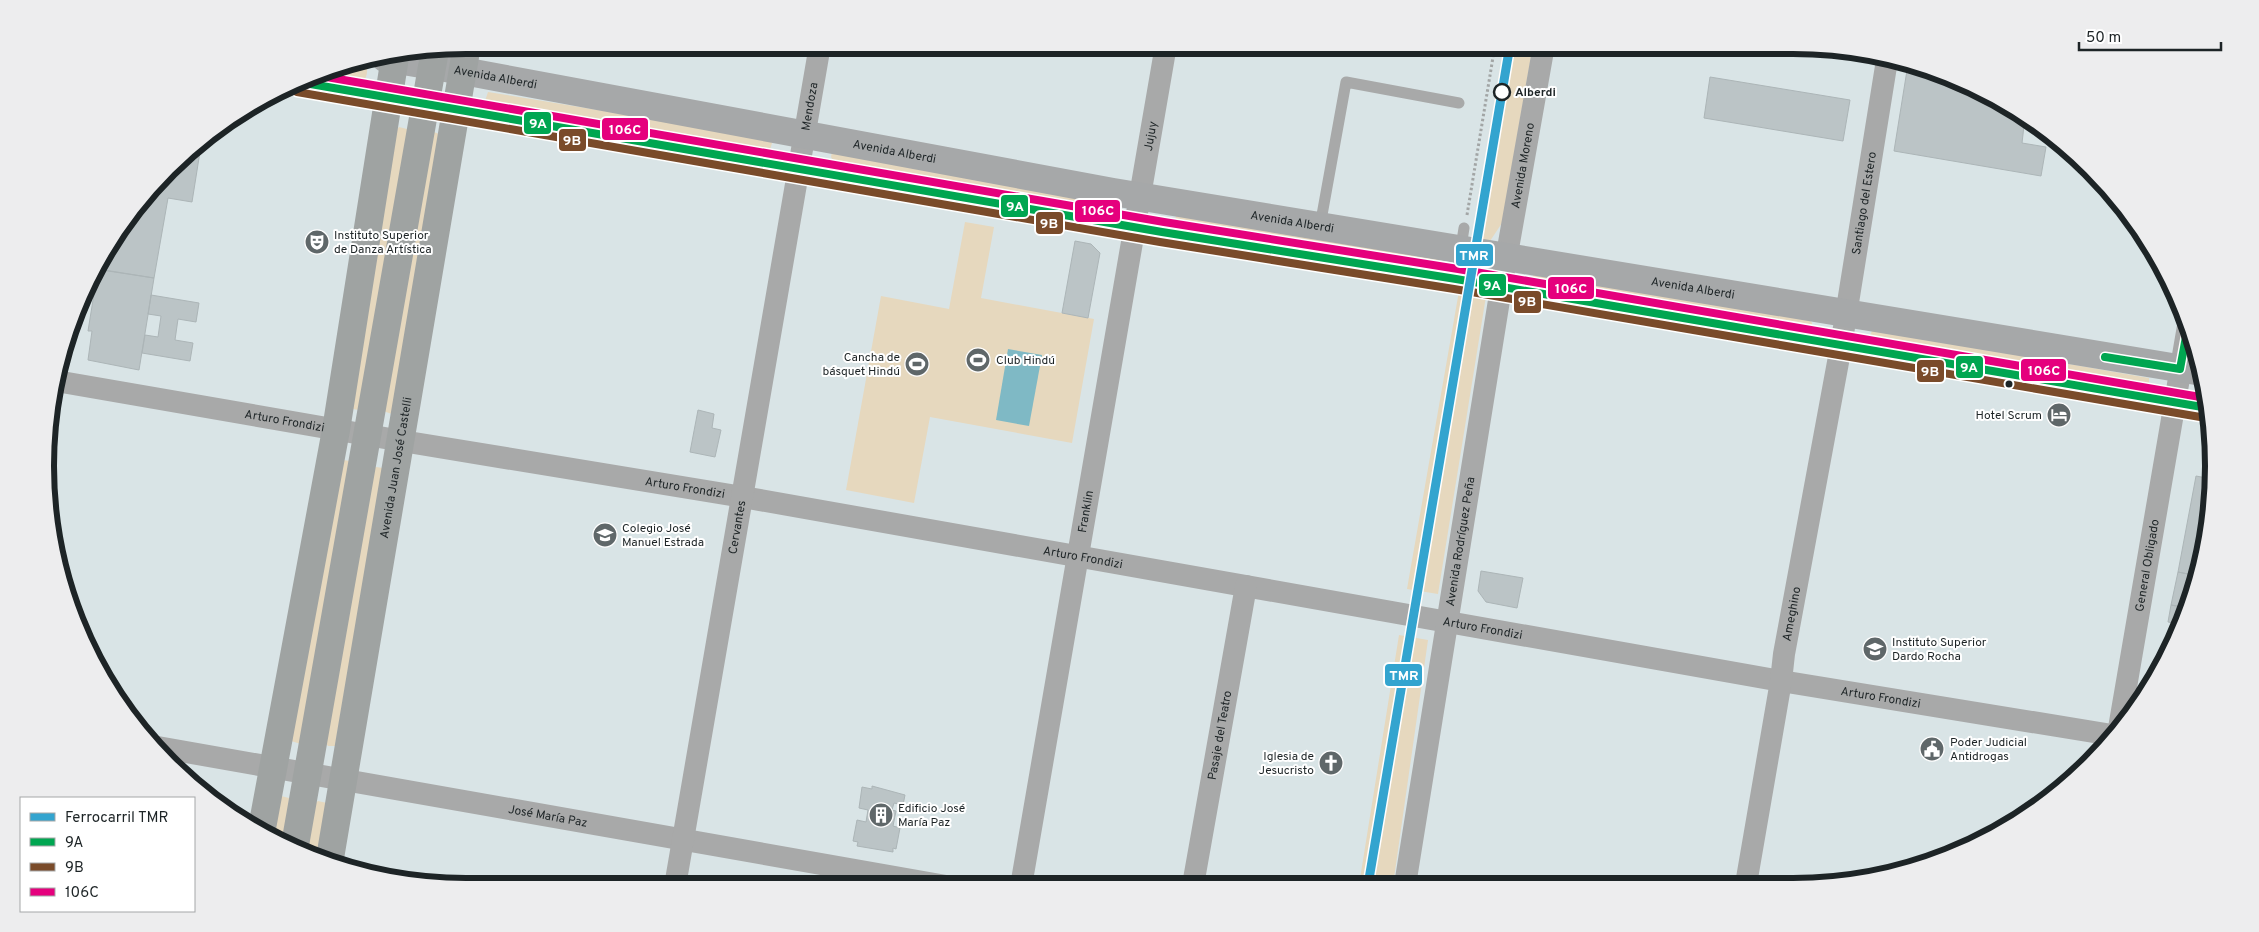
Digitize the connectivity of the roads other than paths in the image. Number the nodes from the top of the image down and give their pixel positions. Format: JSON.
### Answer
{"nodes":[{"id":1,"x":818,"y":54,"type":"edge"},
{"id":2,"x":1164,"y":54,"type":"edge"},
{"id":3,"x":1542,"y":54,"type":"edge"},
{"id":4,"x":407,"y":58,"type":"edge"},
{"id":5,"x":434,"y":58,"type":"edge"},
{"id":6,"x":465,"y":58,"type":"edge"},
{"id":7,"x":392,"y":61,"type":"edge"},
{"id":8,"x":1886,"y":65,"type":"edge"},
{"id":9,"x":311,"y":84,"type":"edge"},
{"id":10,"x":390,"y":97,"type":"junction"},
{"id":11,"x":426,"y":103,"type":"junction"},
{"id":12,"x":1460,"y":103,"type":"dead end"},
{"id":13,"x":457,"y":109,"type":"junction"},
{"id":14,"x":804,"y":134,"type":"junction"},
{"id":15,"x":799,"y":167,"type":"junction"},
{"id":16,"x":1139,"y":196,"type":"junction"},
{"id":17,"x":1134,"y":226,"type":"junction"},
{"id":18,"x":1320,"y":226,"type":"junction"},
{"id":19,"x":1463,"y":239,"type":"junction"},
{"id":20,"x":1507,"y":257,"type":"junction"},
{"id":21,"x":1456,"y":279,"type":"junction"},
{"id":22,"x":1501,"y":288,"type":"junction"},
{"id":23,"x":1846,"y":313,"type":"junction"},
{"id":24,"x":1841,"y":346,"type":"junction"},
{"id":25,"x":2190,"y":356,"type":"edge"},
{"id":26,"x":2191,"y":371,"type":"edge"},
{"id":27,"x":63,"y":382,"type":"edge"},
{"id":28,"x":2174,"y":402,"type":"junction"},
{"id":29,"x":2201,"y":407,"type":"edge"},
{"id":30,"x":336,"y":430,"type":"junction"},
{"id":31,"x":368,"y":435,"type":"junction"},
{"id":32,"x":402,"y":441,"type":"junction"},
{"id":33,"x":743,"y":497,"type":"junction"},
{"id":34,"x":1079,"y":558,"type":"junction"},
{"id":35,"x":1246,"y":586,"type":"junction"},
{"id":36,"x":1448,"y":620,"type":"junction"},
{"id":37,"x":1782,"y":681,"type":"junction"},
{"id":38,"x":2121,"y":715,"type":"edge"},
{"id":39,"x":2106,"y":734,"type":"edge"},
{"id":40,"x":165,"y":748,"type":"edge"},
{"id":41,"x":272,"y":768,"type":"junction"},
{"id":42,"x":307,"y":773,"type":"junction"},
{"id":43,"x":344,"y":779,"type":"junction"},
{"id":44,"x":263,"y":824,"type":"edge"},
{"id":45,"x":684,"y":840,"type":"junction"},
{"id":46,"x":296,"y":841,"type":"edge"},
{"id":47,"x":331,"y":855,"type":"edge"},
{"id":48,"x":677,"y":878,"type":"edge"},
{"id":49,"x":900,"y":878,"type":"edge"},
{"id":50,"x":1022,"y":878,"type":"edge"},
{"id":51,"x":1194,"y":878,"type":"edge"},
{"id":52,"x":1406,"y":878,"type":"edge"},
{"id":53,"x":1747,"y":878,"type":"edge"}],
"edges":[{"from":1,"to":14,"type":"street","name":"Mendoza"},
{"from":2,"to":16,"type":"street","name":"Jujuy"},
{"from":3,"to":20,"type":"street","name":"Avenida Moreno"},
{"from":4,"to":5,"type":"main road","name":"Avenida Alberdi"},
{"from":5,"to":6,"type":"main road","name":"Avenida Alberdi"},
{"from":5,"to":11,"type":"main road"},
{"from":6,"to":13,"type":"main road","name":"Avenida Juan José Castelli"},
{"from":6,"to":14,"type":"main road","name":"Avenida Alberdi"},
{"from":7,"to":10,"type":"main road"},
{"from":8,"to":23,"type":"street","name":"Santiago del Estero"},
{"from":9,"to":10,"type":"main road"},
{"from":10,"to":11,"type":"main road"},
{"from":10,"to":30,"type":"main road"},
{"from":11,"to":13,"type":"main road"},
{"from":11,"to":31,"type":"main road"},
{"from":12,"to":18,"type":"lane"},
{"from":13,"to":15,"type":"main road"},
{"from":13,"to":32,"type":"main road","name":"Avenida Juan José Castelli"},
{"from":14,"to":15,"type":"street","name":"Mendoza"},
{"from":14,"to":16,"type":"main road","name":"Avenida Alberdi"},
{"from":15,"to":17,"type":"main road"},
{"from":15,"to":33,"type":"street","name":"Cervantes"},
{"from":16,"to":17,"type":"street","name":"Jujuy"},
{"from":16,"to":18,"type":"main road","name":"Avenida Alberdi"},
{"from":17,"to":21,"type":"main road"},
{"from":17,"to":34,"type":"street","name":"Franklin"},
{"from":18,"to":19,"type":"main road","name":"Avenida Alberdi"},
{"from":19,"to":20,"type":"main road","name":"Avenida Alberdi"},
{"from":19,"to":21,"type":"lane"},
{"from":20,"to":22,"type":"street","name":"Avenida Moreno"},
{"from":20,"to":23,"type":"main road","name":"Avenida Alberdi"},
{"from":21,"to":22,"type":"main road"},
{"from":22,"to":24,"type":"main road"},
{"from":22,"to":36,"type":"street","name":"Avenida Rodríguez Peña"},
{"from":23,"to":24,"type":"street","name":"Santiago del Estero"},
{"from":23,"to":26,"type":"main road","name":"Avenida Alberdi"},
{"from":24,"to":28,"type":"main road"},
{"from":24,"to":37,"type":"street","name":"Ameghino"},
{"from":25,"to":26,"type":"street","name":"General Obligado"},
{"from":26,"to":28,"type":"street","name":"General Obligado"},
{"from":27,"to":30,"type":"street","name":"Arturo Frondizi"},
{"from":28,"to":29,"type":"main road"},
{"from":28,"to":38,"type":"street","name":"General Obligado"},
{"from":30,"to":31,"type":"street","name":"Arturo Frondizi"},
{"from":30,"to":41,"type":"main road"},
{"from":31,"to":32,"type":"street","name":"Arturo Frondizi"},
{"from":31,"to":42,"type":"main road"},
{"from":32,"to":33,"type":"street","name":"Arturo Frondizi"},
{"from":32,"to":43,"type":"main road","name":"Avenida Juan José Castelli"},
{"from":33,"to":34,"type":"street","name":"Arturo Frondizi"},
{"from":33,"to":45,"type":"street","name":"Cervantes"},
{"from":34,"to":35,"type":"street","name":"Arturo Frondizi"},
{"from":34,"to":50,"type":"street","name":"Franklin"},
{"from":35,"to":36,"type":"street","name":"Arturo Frondizi"},
{"from":35,"to":51,"type":"street","name":"Pasaje del Teatro"},
{"from":36,"to":37,"type":"street","name":"Arturo Frondizi"},
{"from":36,"to":52,"type":"street","name":"Avenida Rodríguez Peña"},
{"from":37,"to":39,"type":"street","name":"Arturo Frondizi"},
{"from":37,"to":53,"type":"street","name":"Ameghino"},
{"from":40,"to":41,"type":"street","name":"José María Paz"},
{"from":41,"to":42,"type":"street","name":"José María Paz"},
{"from":41,"to":44,"type":"main road"},
{"from":42,"to":43,"type":"street","name":"José María Paz"},
{"from":42,"to":46,"type":"main road"},
{"from":43,"to":45,"type":"street","name":"José María Paz"},
{"from":43,"to":47,"type":"main road","name":"Avenida Juan José Castelli"},
{"from":45,"to":48,"type":"street","name":"Cervantes"},
{"from":45,"to":49,"type":"street","name":"José María Paz"}]}
